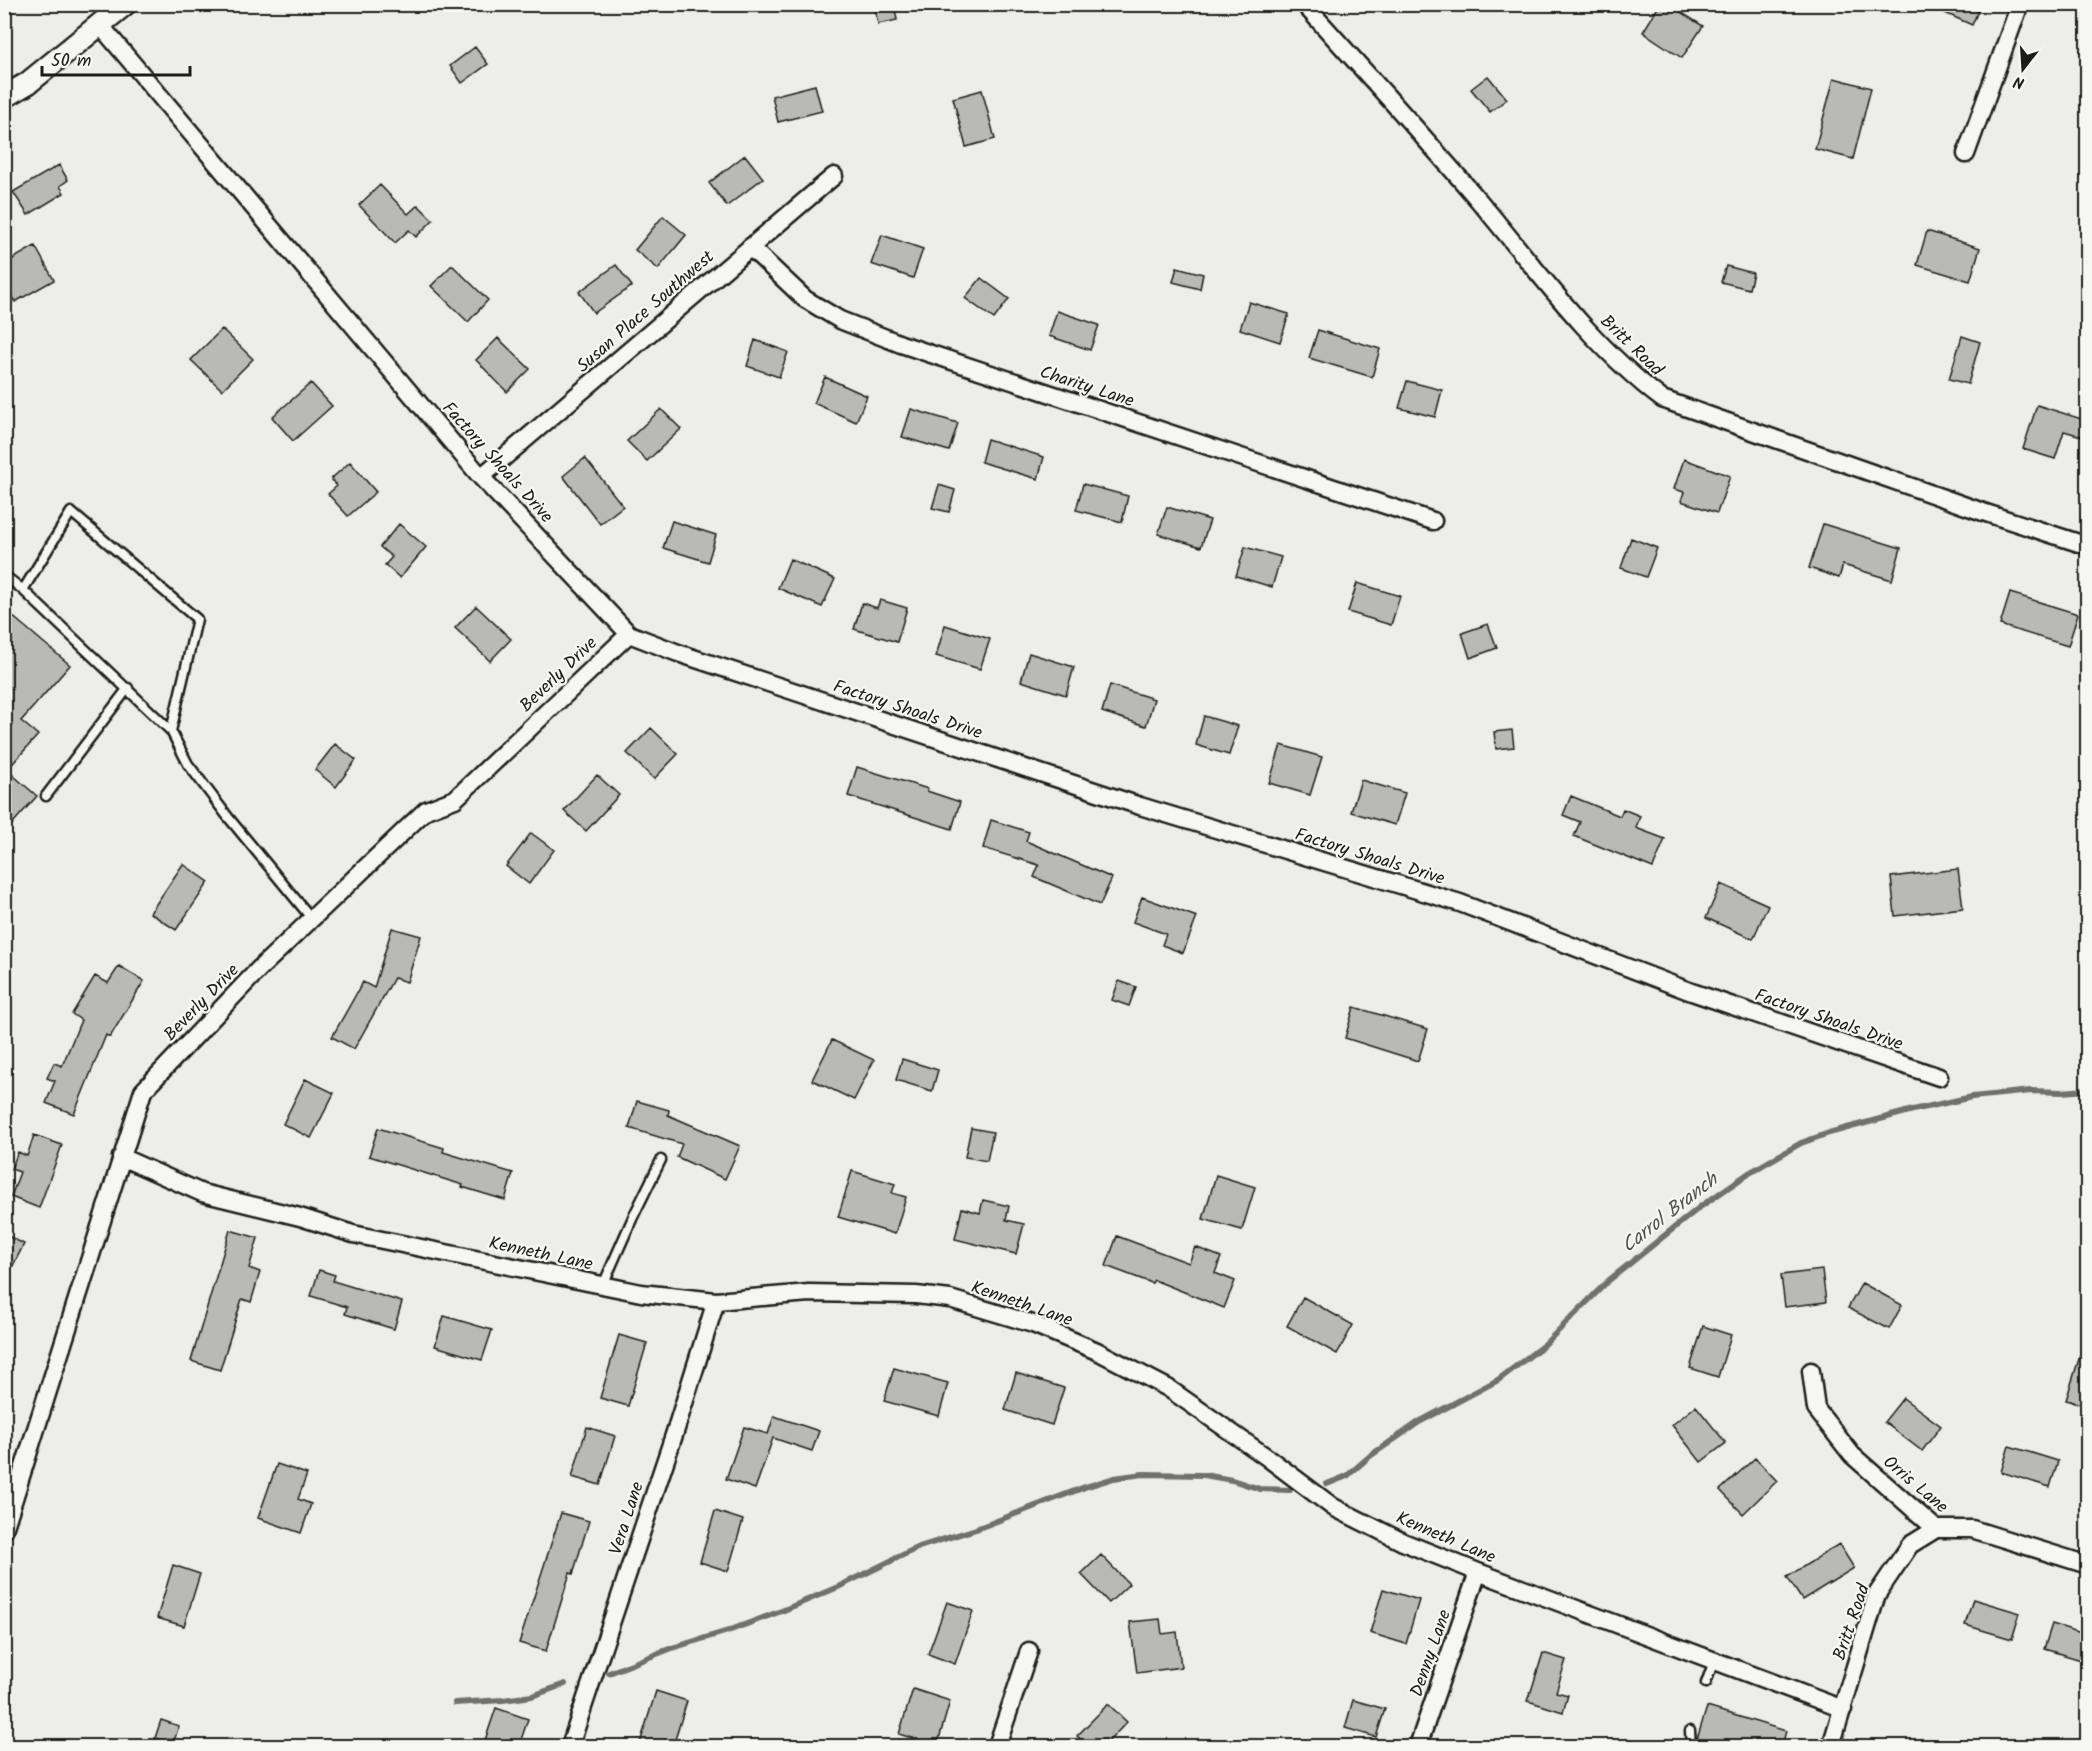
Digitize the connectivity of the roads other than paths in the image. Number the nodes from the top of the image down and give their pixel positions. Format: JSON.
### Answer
{"nodes":[{"id":1,"x":125,"y":4,"type":"edge"},
{"id":2,"x":1304,"y":4,"type":"edge"},
{"id":3,"x":2020,"y":4,"type":"edge"},
{"id":4,"x":100,"y":25,"type":"junction"},
{"id":5,"x":4,"y":97,"type":"edge"},
{"id":6,"x":1966,"y":154,"type":"dead end"},
{"id":7,"x":834,"y":176,"type":"dead end"},
{"id":8,"x":750,"y":247,"type":"junction"},
{"id":9,"x":481,"y":477,"type":"junction"},
{"id":10,"x":1433,"y":521,"type":"dead end"},
{"id":11,"x":2088,"y":546,"type":"edge"},
{"id":12,"x":4,"y":575,"type":"edge"},
{"id":13,"x":23,"y":590,"type":"junction"},
{"id":14,"x":629,"y":634,"type":"junction"},
{"id":15,"x":128,"y":688,"type":"junction"},
{"id":16,"x":171,"y":731,"type":"junction"},
{"id":17,"x":46,"y":796,"type":"dead end"},
{"id":18,"x":312,"y":919,"type":"junction"},
{"id":19,"x":1939,"y":1077,"type":"dead end"},
{"id":20,"x":121,"y":1157,"type":"junction"},
{"id":21,"x":661,"y":1160,"type":"dead end"},
{"id":22,"x":603,"y":1285,"type":"junction"},
{"id":23,"x":716,"y":1301,"type":"junction"},
{"id":24,"x":1810,"y":1371,"type":"dead end"},
{"id":25,"x":1936,"y":1529,"type":"junction"},
{"id":26,"x":4,"y":1530,"type":"edge"},
{"id":27,"x":2088,"y":1565,"type":"edge"},
{"id":28,"x":1478,"y":1572,"type":"junction"},
{"id":29,"x":1029,"y":1651,"type":"dead end"},
{"id":30,"x":1714,"y":1661,"type":"junction"},
{"id":31,"x":1706,"y":1683,"type":"dead end"},
{"id":32,"x":1843,"y":1709,"type":"junction"},
{"id":33,"x":1690,"y":1731,"type":"dead end"},
{"id":34,"x":570,"y":1746,"type":"edge"},
{"id":35,"x":997,"y":1746,"type":"edge"},
{"id":36,"x":1418,"y":1746,"type":"edge"},
{"id":37,"x":1691,"y":1746,"type":"edge"},
{"id":38,"x":1831,"y":1746,"type":"edge"}],
"edges":[{"from":1,"to":4,"type":"street"},
{"from":2,"to":11,"type":"street","name":"Britt Road"},
{"from":3,"to":6,"type":"street"},
{"from":4,"to":5,"type":"street"},
{"from":4,"to":9,"type":"street","name":"Factory Shoals Drive"},
{"from":7,"to":8,"type":"street","name":"Susan Place Southwest"},
{"from":8,"to":9,"type":"street","name":"Susan Place Southwest"},
{"from":8,"to":10,"type":"street","name":"Charity Lane"},
{"from":9,"to":14,"type":"street","name":"Factory Shoals Drive"},
{"from":12,"to":13,"type":"lane"},
{"from":13,"to":15,"type":"lane"},
{"from":13,"to":16,"type":"lane"},
{"from":14,"to":18,"type":"street","name":"Beverly Drive"},
{"from":14,"to":19,"type":"street","name":"Factory Shoals Drive"},
{"from":15,"to":16,"type":"lane"},
{"from":15,"to":17,"type":"lane"},
{"from":16,"to":18,"type":"lane"},
{"from":18,"to":20,"type":"street","name":"Beverly Drive"},
{"from":20,"to":22,"type":"street","name":"Kenneth Lane"},
{"from":20,"to":26,"type":"street","name":"Beverly Drive"},
{"from":21,"to":22,"type":"lane"},
{"from":22,"to":23,"type":"street","name":"Kenneth Lane"},
{"from":23,"to":28,"type":"street","name":"Kenneth Lane"},
{"from":23,"to":34,"type":"street","name":"Vera Lane"},
{"from":24,"to":25,"type":"street","name":"Orris Lane"},
{"from":25,"to":27,"type":"street","name":"Orris Lane"},
{"from":25,"to":32,"type":"street","name":"Britt Road"},
{"from":28,"to":30,"type":"street","name":"Kenneth Lane"},
{"from":28,"to":36,"type":"street","name":"Denny Lane"},
{"from":29,"to":35,"type":"street"},
{"from":30,"to":31,"type":"lane"},
{"from":30,"to":32,"type":"street","name":"Kenneth Lane"},
{"from":32,"to":38,"type":"street","name":"Britt Road"},
{"from":33,"to":37,"type":"lane"}]}
